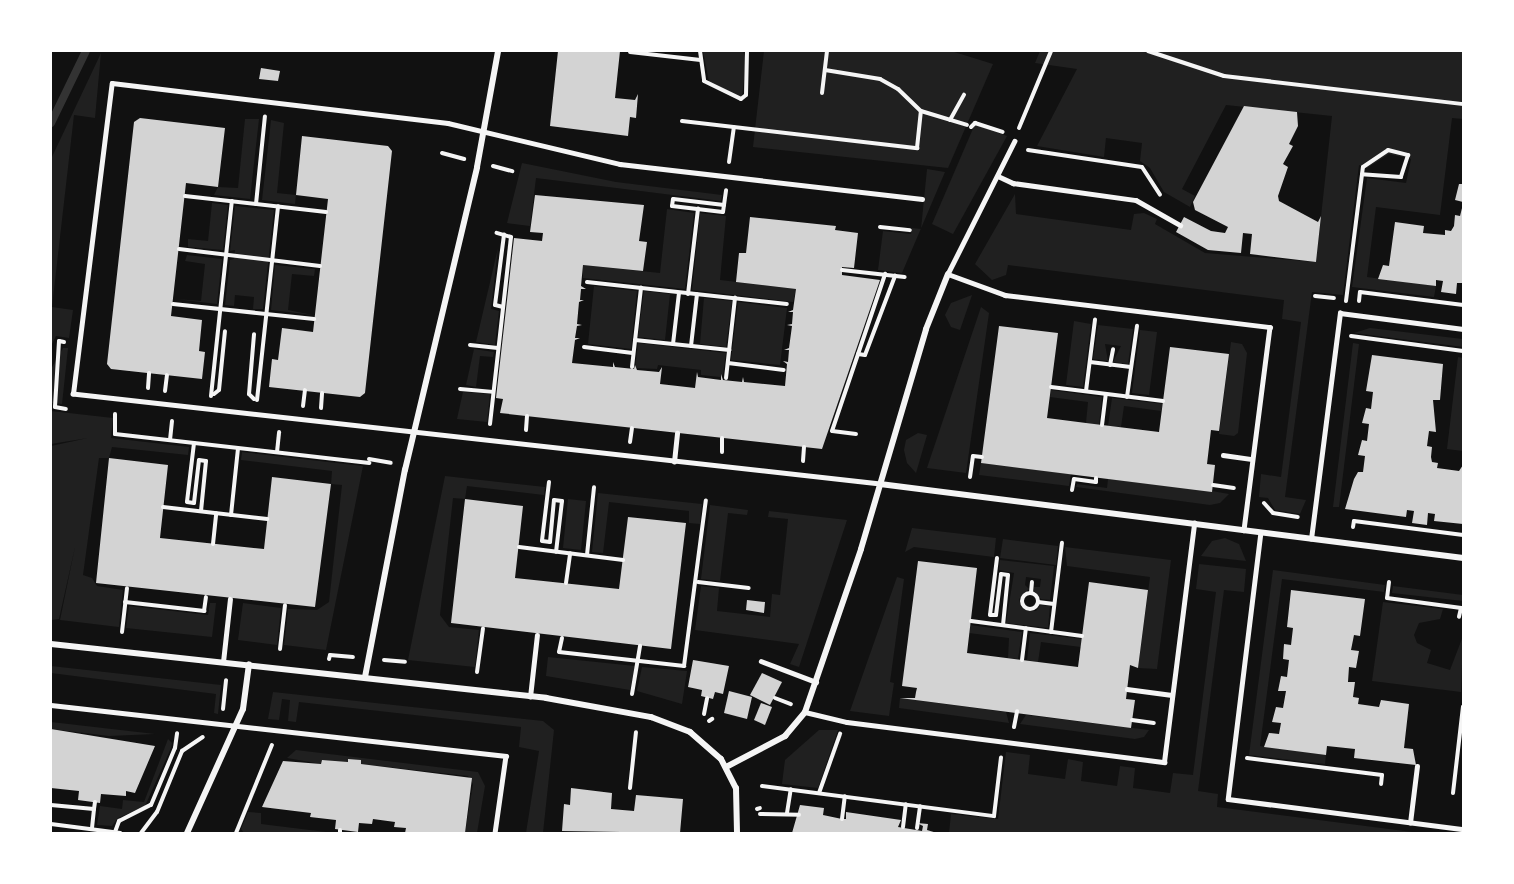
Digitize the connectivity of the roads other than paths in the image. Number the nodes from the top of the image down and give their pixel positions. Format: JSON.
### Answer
{"nodes":[{"id":1,"x":498,"y":51,"type":"edge"},
{"id":2,"x":484,"y":132,"type":"junction"},
{"id":3,"x":1015,"y":139,"type":"road end"},
{"id":4,"x":998,"y":176,"type":"junction"},
{"id":5,"x":922,"y":198,"type":"dead end"},
{"id":6,"x":1180,"y":225,"type":"dead end"},
{"id":7,"x":948,"y":274,"type":"junction"},
{"id":8,"x":1463,"y":329,"type":"edge"},
{"id":9,"x":413,"y":432,"type":"junction"},
{"id":10,"x":677,"y":432,"type":"dead end"},
{"id":11,"x":1223,"y":455,"type":"dead end"},
{"id":12,"x":1252,"y":459,"type":"junction"},
{"id":13,"x":674,"y":462,"type":"junction"},
{"id":14,"x":880,"y":484,"type":"junction"},
{"id":15,"x":1194,"y":523,"type":"junction"},
{"id":16,"x":1244,"y":530,"type":"junction"},
{"id":17,"x":1262,"y":532,"type":"junction"},
{"id":18,"x":1311,"y":539,"type":"junction"},
{"id":19,"x":1463,"y":558,"type":"edge"},
{"id":20,"x":230,"y":599,"type":"dead end"},
{"id":21,"x":537,"y":635,"type":"dead end"},
{"id":22,"x":51,"y":644,"type":"edge"},
{"id":23,"x":761,"y":661,"type":"dead end"},
{"id":24,"x":223,"y":662,"type":"junction"},
{"id":25,"x":249,"y":664,"type":"junction"},
{"id":26,"x":365,"y":677,"type":"junction"},
{"id":27,"x":816,"y":682,"type":"junction"},
{"id":28,"x":1127,"y":689,"type":"dead end"},
{"id":29,"x":1172,"y":695,"type":"junction"},
{"id":30,"x":530,"y":697,"type":"junction"},
{"id":31,"x":51,"y":705,"type":"edge"},
{"id":32,"x":805,"y":712,"type":"junction"},
{"id":33,"x":234,"y":726,"type":"junction"},
{"id":34,"x":1417,"y":766,"type":"dead end"},
{"id":35,"x":726,"y":767,"type":"junction"},
{"id":36,"x":1410,"y":823,"type":"junction"},
{"id":37,"x":1463,"y":830,"type":"edge"},
{"id":38,"x":187,"y":833,"type":"edge"},
{"id":39,"x":495,"y":833,"type":"edge"},
{"id":40,"x":737,"y":833,"type":"edge"}],
"edges":[{"from":1,"to":2,"type":"street"},
{"from":2,"to":5,"type":"lane"},
{"from":2,"to":9,"type":"street"},
{"from":2,"to":9,"type":"lane"},
{"from":3,"to":4,"type":"lane"},
{"from":4,"to":6,"type":"lane"},
{"from":4,"to":7,"type":"lane"},
{"from":7,"to":12,"type":"lane"},
{"from":7,"to":14,"type":"street"},
{"from":8,"to":18,"type":"lane"},
{"from":9,"to":13,"type":"lane"},
{"from":9,"to":26,"type":"street"},
{"from":10,"to":13,"type":"lane"},
{"from":11,"to":12,"type":"lane"},
{"from":12,"to":16,"type":"lane"},
{"from":13,"to":14,"type":"lane"},
{"from":14,"to":15,"type":"street"},
{"from":14,"to":27,"type":"street"},
{"from":15,"to":16,"type":"street"},
{"from":15,"to":29,"type":"lane"},
{"from":16,"to":17,"type":"street"},
{"from":17,"to":18,"type":"street"},
{"from":17,"to":36,"type":"lane"},
{"from":18,"to":19,"type":"street"},
{"from":20,"to":24,"type":"lane"},
{"from":21,"to":30,"type":"lane"},
{"from":22,"to":24,"type":"street"},
{"from":23,"to":27,"type":"lane"},
{"from":24,"to":25,"type":"street"},
{"from":25,"to":26,"type":"street"},
{"from":25,"to":33,"type":"street"},
{"from":26,"to":30,"type":"street"},
{"from":27,"to":32,"type":"street"},
{"from":28,"to":29,"type":"lane"},
{"from":29,"to":32,"type":"lane"},
{"from":30,"to":35,"type":"street"},
{"from":31,"to":33,"type":"lane"},
{"from":32,"to":35,"type":"street"},
{"from":33,"to":38,"type":"street"},
{"from":33,"to":39,"type":"lane"},
{"from":34,"to":36,"type":"lane"},
{"from":35,"to":40,"type":"street"},
{"from":36,"to":37,"type":"lane"}]}
